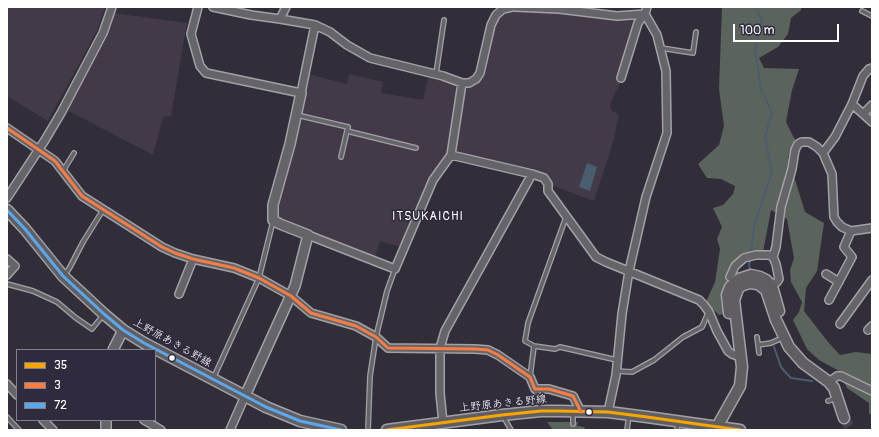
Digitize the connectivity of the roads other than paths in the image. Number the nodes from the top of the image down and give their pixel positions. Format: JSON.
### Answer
{"nodes":[{"id":1,"x":112,"y":7,"type":"edge"},
{"id":2,"x":198,"y":7,"type":"edge"},
{"id":3,"x":213,"y":7,"type":"edge"},
{"id":4,"x":286,"y":7,"type":"edge"},
{"id":5,"x":512,"y":7,"type":"edge"},
{"id":6,"x":515,"y":7,"type":"edge"},
{"id":7,"x":646,"y":11,"type":"edge"},
{"id":8,"x":862,"y":11,"type":"dead end"},
{"id":9,"x":872,"y":16,"type":"edge"},
{"id":10,"x":280,"y":19,"type":"junction"},
{"id":11,"x":444,"y":20,"type":"dead end"},
{"id":12,"x":315,"y":26,"type":"junction"},
{"id":13,"x":696,"y":32,"type":"dead end"},
{"id":14,"x":660,"y":48,"type":"junction"},
{"id":15,"x":872,"y":68,"type":"edge"},
{"id":16,"x":436,"y":74,"type":"junction"},
{"id":17,"x":621,"y":78,"type":"dead end"},
{"id":18,"x":462,"y":83,"type":"junction"},
{"id":19,"x":301,"y":93,"type":"junction"},
{"id":20,"x":852,"y":104,"type":"junction"},
{"id":21,"x":872,"y":105,"type":"edge"},
{"id":22,"x":863,"y":114,"type":"junction"},
{"id":23,"x":297,"y":115,"type":"junction"},
{"id":24,"x":872,"y":122,"type":"edge"},
{"id":25,"x":7,"y":128,"type":"edge"},
{"id":26,"x":347,"y":131,"type":"junction"},
{"id":27,"x":416,"y":148,"type":"dead end"},
{"id":28,"x":39,"y":150,"type":"junction"},
{"id":29,"x":74,"y":153,"type":"dead end"},
{"id":30,"x":823,"y":153,"type":"junction"},
{"id":31,"x":451,"y":154,"type":"junction"},
{"id":32,"x":341,"y":157,"type":"dead end"},
{"id":33,"x":63,"y":171,"type":"junction"},
{"id":34,"x":532,"y":174,"type":"junction"},
{"id":35,"x":7,"y":198,"type":"edge"},
{"id":36,"x":7,"y":210,"type":"edge"},
{"id":37,"x":104,"y":210,"type":"junction"},
{"id":38,"x":566,"y":216,"type":"junction"},
{"id":39,"x":273,"y":220,"type":"junction"},
{"id":40,"x":872,"y":228,"type":"edge"},
{"id":41,"x":851,"y":231,"type":"junction"},
{"id":42,"x":308,"y":235,"type":"junction"},
{"id":43,"x":773,"y":257,"type":"junction"},
{"id":44,"x":7,"y":259,"type":"edge"},
{"id":45,"x":193,"y":259,"type":"junction"},
{"id":46,"x":395,"y":268,"type":"junction"},
{"id":47,"x":629,"y":271,"type":"junction"},
{"id":48,"x":826,"y":274,"type":"dead end"},
{"id":49,"x":7,"y":276,"type":"edge"},
{"id":50,"x":63,"y":276,"type":"junction"},
{"id":51,"x":730,"y":277,"type":"dead end"},
{"id":52,"x":259,"y":278,"type":"junction"},
{"id":53,"x":872,"y":280,"type":"edge"},
{"id":54,"x":839,"y":282,"type":"junction"},
{"id":55,"x":7,"y":284,"type":"edge"},
{"id":56,"x":769,"y":288,"type":"junction"},
{"id":57,"x":179,"y":294,"type":"dead end"},
{"id":58,"x":291,"y":296,"type":"junction"},
{"id":59,"x":829,"y":300,"type":"dead end"},
{"id":60,"x":709,"y":312,"type":"junction"},
{"id":61,"x":104,"y":314,"type":"junction"},
{"id":62,"x":840,"y":324,"type":"dead end"},
{"id":63,"x":123,"y":330,"type":"junction"},
{"id":64,"x":376,"y":337,"type":"junction"},
{"id":65,"x":757,"y":337,"type":"dead end"},
{"id":66,"x":785,"y":337,"type":"junction"},
{"id":67,"x":758,"y":345,"type":"junction"},
{"id":68,"x":534,"y":346,"type":"junction"},
{"id":69,"x":440,"y":348,"type":"junction"},
{"id":70,"x":114,"y":349,"type":"edge"},
{"id":71,"x":156,"y":349,"type":"edge"},
{"id":72,"x":156,"y":349,"type":"edge"},
{"id":73,"x":759,"y":353,"type":"dead end"},
{"id":74,"x":740,"y":358,"type":"junction"},
{"id":75,"x":617,"y":360,"type":"junction"},
{"id":76,"x":616,"y":371,"type":"junction"},
{"id":77,"x":530,"y":377,"type":"junction"},
{"id":78,"x":213,"y":379,"type":"junction"},
{"id":79,"x":829,"y":382,"type":"junction"},
{"id":80,"x":7,"y":384,"type":"edge"},
{"id":81,"x":535,"y":389,"type":"junction"},
{"id":82,"x":872,"y":391,"type":"edge"},
{"id":83,"x":16,"y":394,"type":"edge"},
{"id":84,"x":245,"y":396,"type":"junction"},
{"id":85,"x":541,"y":411,"type":"junction"},
{"id":86,"x":577,"y":412,"type":"junction"},
{"id":87,"x":608,"y":412,"type":"junction"},
{"id":88,"x":502,"y":415,"type":"junction"},
{"id":89,"x":629,"y":415,"type":"junction"},
{"id":90,"x":7,"y":417,"type":"edge"},
{"id":91,"x":844,"y":418,"type":"tunnel mouth"},
{"id":92,"x":44,"y":421,"type":"edge"},
{"id":93,"x":146,"y":421,"type":"edge"},
{"id":94,"x":443,"y":423,"type":"junction"},
{"id":95,"x":573,"y":424,"type":"dead end"},
{"id":96,"x":677,"y":425,"type":"edge"},
{"id":97,"x":690,"y":427,"type":"edge"},
{"id":98,"x":717,"y":427,"type":"junction"},
{"id":99,"x":19,"y":430,"type":"edge"},
{"id":100,"x":52,"y":430,"type":"edge"},
{"id":101,"x":161,"y":430,"type":"edge"},
{"id":102,"x":230,"y":430,"type":"edge"},
{"id":103,"x":341,"y":430,"type":"edge"},
{"id":104,"x":368,"y":430,"type":"edge"},
{"id":105,"x":387,"y":430,"type":"edge"},
{"id":106,"x":511,"y":430,"type":"edge"},
{"id":107,"x":627,"y":430,"type":"edge"},
{"id":108,"x":736,"y":430,"type":"edge"},
{"id":109,"x":740,"y":430,"type":"edge"}],
"edges":[{"from":1,"to":28,"type":"street"},
{"from":2,"to":19,"type":"street"},
{"from":3,"to":10,"type":"street"},
{"from":4,"to":10,"type":"street"},
{"from":5,"to":18,"type":"street"},
{"from":6,"to":7,"type":"street"},
{"from":7,"to":14,"type":"street"},
{"from":7,"to":17,"type":"street"},
{"from":8,"to":9,"type":"lane"},
{"from":10,"to":12,"type":"street"},
{"from":11,"to":16,"type":"lane"},
{"from":12,"to":16,"type":"street"},
{"from":12,"to":19,"type":"street"},
{"from":13,"to":14,"type":"lane"},
{"from":14,"to":47,"type":"street"},
{"from":15,"to":20,"type":"street"},
{"from":16,"to":18,"type":"street"},
{"from":18,"to":31,"type":"street"},
{"from":19,"to":23,"type":"street"},
{"from":20,"to":22,"type":"street"},
{"from":20,"to":30,"type":"street"},
{"from":21,"to":22,"type":"street"},
{"from":22,"to":24,"type":"street"},
{"from":23,"to":26,"type":"lane"},
{"from":23,"to":39,"type":"street"},
{"from":25,"to":28,"type":"street"},
{"from":26,"to":27,"type":"lane"},
{"from":26,"to":32,"type":"lane"},
{"from":28,"to":33,"type":"street"},
{"from":28,"to":35,"type":"street"},
{"from":29,"to":33,"type":"lane"},
{"from":30,"to":41,"type":"street"},
{"from":30,"to":43,"type":"street"},
{"from":31,"to":34,"type":"street"},
{"from":31,"to":46,"type":"street"},
{"from":33,"to":37,"type":"street"},
{"from":34,"to":38,"type":"street"},
{"from":34,"to":69,"type":"street"},
{"from":36,"to":50,"type":"main road","name":"上野原あきる野線"},
{"from":37,"to":45,"type":"street"},
{"from":37,"to":50,"type":"lane"},
{"from":38,"to":47,"type":"street"},
{"from":38,"to":68,"type":"lane"},
{"from":39,"to":42,"type":"street"},
{"from":39,"to":52,"type":"lane"},
{"from":40,"to":41,"type":"street"},
{"from":41,"to":54,"type":"street"},
{"from":42,"to":46,"type":"street"},
{"from":42,"to":58,"type":"street"},
{"from":43,"to":51,"type":"street"},
{"from":43,"to":56,"type":"street"},
{"from":44,"to":49,"type":"street"},
{"from":45,"to":52,"type":"street"},
{"from":45,"to":57,"type":"street"},
{"from":46,"to":64,"type":"lane"},
{"from":47,"to":60,"type":"street"},
{"from":47,"to":75,"type":"street"},
{"from":48,"to":54,"type":"street"},
{"from":50,"to":61,"type":"main road","name":"上野原あきる野線"},
{"from":52,"to":58,"type":"street"},
{"from":52,"to":78,"type":"lane"},
{"from":53,"to":62,"type":"street"},
{"from":54,"to":59,"type":"street"},
{"from":55,"to":61,"type":"lane"},
{"from":56,"to":66,"type":"main road"},
{"from":56,"to":74,"type":"main road"},
{"from":58,"to":64,"type":"street"},
{"from":58,"to":84,"type":"street"},
{"from":60,"to":74,"type":"street"},
{"from":60,"to":76,"type":"lane"},
{"from":61,"to":63,"type":"main road","name":"上野原あきる野線"},
{"from":63,"to":70,"type":"street"},
{"from":63,"to":71,"type":"main road","name":"上野原あきる野線"},
{"from":64,"to":69,"type":"street"},
{"from":64,"to":104,"type":"lane"},
{"from":65,"to":67,"type":"lane"},
{"from":66,"to":67,"type":"lane"},
{"from":66,"to":79,"type":"main road"},
{"from":67,"to":73,"type":"lane"},
{"from":68,"to":75,"type":"lane"},
{"from":68,"to":77,"type":"lane"},
{"from":69,"to":77,"type":"street"},
{"from":69,"to":94,"type":"street"},
{"from":72,"to":78,"type":"main road","name":"上野原あきる野線"},
{"from":74,"to":98,"type":"main road"},
{"from":75,"to":76,"type":"street"},
{"from":76,"to":87,"type":"street"},
{"from":77,"to":81,"type":"street"},
{"from":78,"to":84,"type":"main road","name":"上野原あきる野線"},
{"from":79,"to":82,"type":"street"},
{"from":79,"to":91,"type":"main road"},
{"from":80,"to":83,"type":"street"},
{"from":81,"to":85,"type":"lane"},
{"from":81,"to":86,"type":"street"},
{"from":84,"to":102,"type":"street"},
{"from":84,"to":103,"type":"main road","name":"上野原あきる野線"},
{"from":85,"to":86,"type":"main road","name":"上野原あきる野線"},
{"from":85,"to":88,"type":"main road","name":"上野原あきる野線"},
{"from":86,"to":87,"type":"main road","name":"上野原あきる野線"},
{"from":86,"to":95,"type":"lane"},
{"from":87,"to":89,"type":"main road","name":"上野原あきる野線"},
{"from":88,"to":94,"type":"main road","name":"上野原あきる野線"},
{"from":88,"to":106,"type":"lane"},
{"from":89,"to":96,"type":"main road","name":"上野原あきる野線"},
{"from":89,"to":107,"type":"lane"},
{"from":90,"to":99,"type":"lane"},
{"from":92,"to":100,"type":"street"},
{"from":93,"to":101,"type":"street"},
{"from":94,"to":105,"type":"main road","name":"上野原あきる野線"},
{"from":96,"to":97,"type":"main road","name":"上野原あきる野線"},
{"from":97,"to":98,"type":"main road","name":"上野原あきる野線"},
{"from":98,"to":108,"type":"main road","name":"上野原あきる野線"},
{"from":108,"to":109,"type":"main road","name":"上野原あきる野線"}]}
